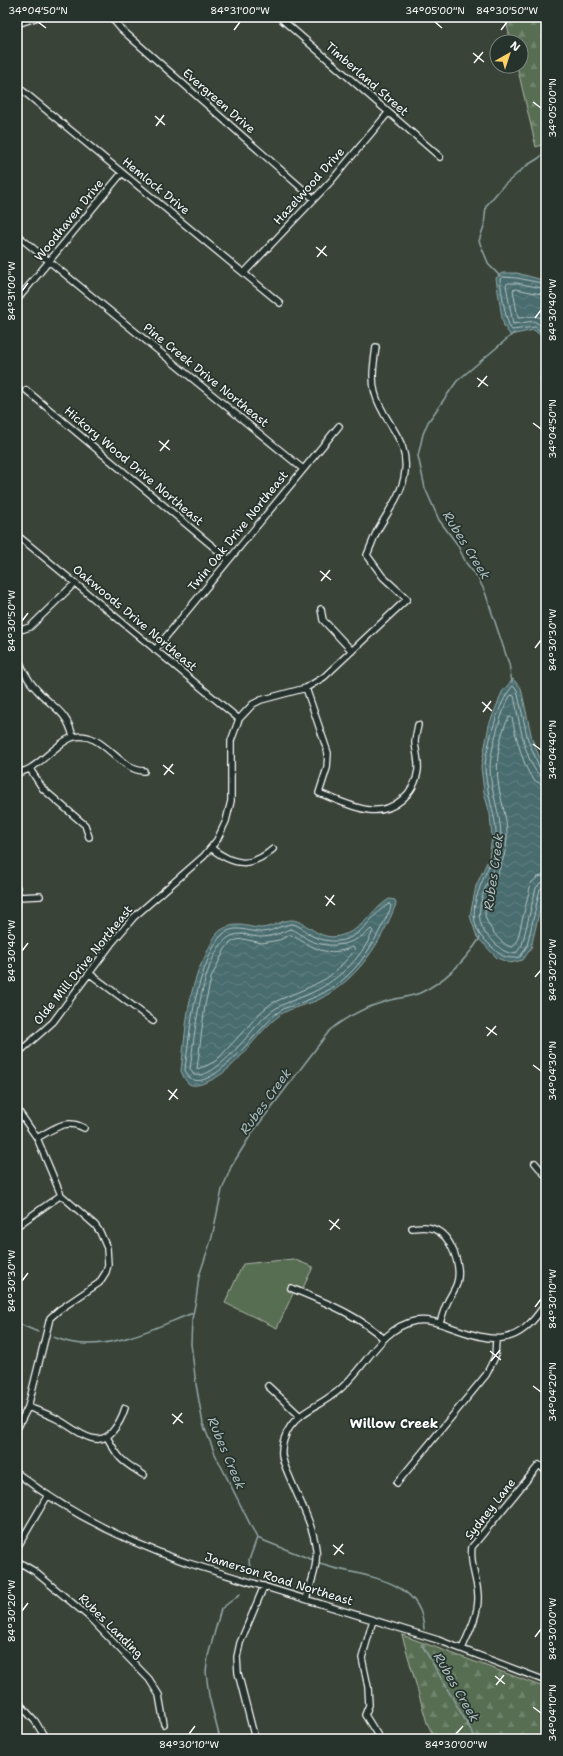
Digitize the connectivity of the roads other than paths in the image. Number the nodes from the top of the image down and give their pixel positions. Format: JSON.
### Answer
{"nodes":[{"id":1,"x":38,"y":17,"type":"edge"},
{"id":2,"x":111,"y":17,"type":"edge"},
{"id":3,"x":279,"y":17,"type":"edge"},
{"id":4,"x":17,"y":24,"type":"edge"},
{"id":5,"x":17,"y":86,"type":"edge"},
{"id":6,"x":388,"y":113,"type":"junction"},
{"id":7,"x":440,"y":157,"type":"dead end"},
{"id":8,"x":122,"y":173,"type":"junction"},
{"id":9,"x":314,"y":199,"type":"junction"},
{"id":10,"x":17,"y":236,"type":"edge"},
{"id":11,"x":49,"y":262,"type":"junction"},
{"id":12,"x":244,"y":273,"type":"junction"},
{"id":13,"x":17,"y":300,"type":"edge"},
{"id":14,"x":280,"y":303,"type":"dead end"},
{"id":15,"x":376,"y":347,"type":"dead end"},
{"id":16,"x":26,"y":390,"type":"dead end"},
{"id":17,"x":339,"y":426,"type":"dead end"},
{"id":18,"x":303,"y":469,"type":"junction"},
{"id":19,"x":17,"y":535,"type":"edge"},
{"id":20,"x":229,"y":560,"type":"junction"},
{"id":21,"x":75,"y":583,"type":"junction"},
{"id":22,"x":321,"y":608,"type":"dead end"},
{"id":23,"x":17,"y":631,"type":"edge"},
{"id":24,"x":155,"y":650,"type":"junction"},
{"id":25,"x":352,"y":651,"type":"junction"},
{"id":26,"x":17,"y":655,"type":"edge"},
{"id":27,"x":306,"y":688,"type":"junction"},
{"id":28,"x":239,"y":719,"type":"junction"},
{"id":29,"x":418,"y":725,"type":"dead end"},
{"id":30,"x":73,"y":737,"type":"junction"},
{"id":31,"x":30,"y":769,"type":"junction"},
{"id":32,"x":144,"y":771,"type":"dead end"},
{"id":33,"x":17,"y":773,"type":"edge"},
{"id":34,"x":89,"y":837,"type":"dead end"},
{"id":35,"x":211,"y":848,"type":"junction"},
{"id":36,"x":273,"y":849,"type":"dead end"},
{"id":37,"x":17,"y":888,"type":"edge"},
{"id":38,"x":18,"y":896,"type":"junction"},
{"id":39,"x":40,"y":896,"type":"dead end"},
{"id":40,"x":17,"y":904,"type":"edge"},
{"id":41,"x":90,"y":974,"type":"junction"},
{"id":42,"x":154,"y":1021,"type":"dead end"},
{"id":43,"x":17,"y":1054,"type":"edge"},
{"id":44,"x":17,"y":1109,"type":"edge"},
{"id":45,"x":84,"y":1128,"type":"dead end"},
{"id":46,"x":37,"y":1138,"type":"junction"},
{"id":47,"x":534,"y":1163,"type":"dead end"},
{"id":48,"x":546,"y":1176,"type":"edge"},
{"id":49,"x":61,"y":1195,"type":"junction"},
{"id":50,"x":546,"y":1210,"type":"edge"},
{"id":51,"x":546,"y":1225,"type":"edge"},
{"id":52,"x":17,"y":1226,"type":"edge"},
{"id":53,"x":412,"y":1228,"type":"dead end"},
{"id":54,"x":291,"y":1288,"type":"dead end"},
{"id":55,"x":546,"y":1303,"type":"edge"},
{"id":56,"x":440,"y":1323,"type":"junction"},
{"id":57,"x":384,"y":1339,"type":"junction"},
{"id":58,"x":496,"y":1339,"type":"junction"},
{"id":59,"x":268,"y":1386,"type":"dead end"},
{"id":60,"x":28,"y":1407,"type":"junction"},
{"id":61,"x":125,"y":1408,"type":"dead end"},
{"id":62,"x":300,"y":1416,"type":"junction"},
{"id":63,"x":17,"y":1429,"type":"edge"},
{"id":64,"x":107,"y":1437,"type":"junction"},
{"id":65,"x":546,"y":1471,"type":"edge"},
{"id":66,"x":17,"y":1473,"type":"edge"},
{"id":67,"x":144,"y":1475,"type":"dead end"},
{"id":68,"x":397,"y":1483,"type":"dead end"},
{"id":69,"x":48,"y":1496,"type":"junction"},
{"id":70,"x":17,"y":1548,"type":"edge"},
{"id":71,"x":17,"y":1561,"type":"edge"},
{"id":72,"x":264,"y":1586,"type":"junction"},
{"id":73,"x":306,"y":1599,"type":"junction"},
{"id":74,"x":373,"y":1620,"type":"junction"},
{"id":75,"x":462,"y":1650,"type":"junction"},
{"id":76,"x":546,"y":1681,"type":"edge"},
{"id":77,"x":17,"y":1701,"type":"edge"},
{"id":78,"x":164,"y":1724,"type":"dead end"},
{"id":79,"x":46,"y":1739,"type":"edge"},
{"id":80,"x":255,"y":1739,"type":"edge"},
{"id":81,"x":380,"y":1739,"type":"edge"}],
"edges":[{"from":1,"to":4,"type":"street"},
{"from":2,"to":9,"type":"street","name":"Evergreen Drive"},
{"from":3,"to":6,"type":"street","name":"Timberland Street"},
{"from":5,"to":8,"type":"street","name":"Hemlock Drive"},
{"from":6,"to":7,"type":"street","name":"Timberland Street"},
{"from":6,"to":9,"type":"street","name":"Hazelwood Drive"},
{"from":8,"to":11,"type":"street","name":"Woodhaven Drive"},
{"from":8,"to":12,"type":"street","name":"Hemlock Drive"},
{"from":9,"to":12,"type":"street","name":"Hazelwood Drive"},
{"from":10,"to":11,"type":"street","name":"Pine Creek Drive Northeast"},
{"from":11,"to":13,"type":"street","name":"Woodhaven Drive"},
{"from":11,"to":18,"type":"street","name":"Pine Creek Drive Northeast"},
{"from":12,"to":14,"type":"street","name":"Hemlock Drive"},
{"from":15,"to":25,"type":"street","name":"Olde Mill Drive Northeast"},
{"from":16,"to":20,"type":"street","name":"Hickory Wood Drive Northeast"},
{"from":17,"to":18,"type":"street","name":"Twin Oak Drive Northeast"},
{"from":18,"to":20,"type":"street","name":"Twin Oak Drive Northeast"},
{"from":19,"to":21,"type":"street","name":"Oakwoods Drive Northeast"},
{"from":20,"to":24,"type":"street","name":"Twin Oak Drive Northeast"},
{"from":21,"to":23,"type":"street"},
{"from":21,"to":24,"type":"street","name":"Oakwoods Drive Northeast"},
{"from":22,"to":25,"type":"street"},
{"from":24,"to":28,"type":"street","name":"Oakwoods Drive Northeast"},
{"from":25,"to":27,"type":"street","name":"Olde Mill Drive Northeast"},
{"from":26,"to":30,"type":"street"},
{"from":27,"to":28,"type":"street","name":"Olde Mill Drive Northeast"},
{"from":27,"to":29,"type":"street"},
{"from":28,"to":35,"type":"street","name":"Olde Mill Drive Northeast"},
{"from":30,"to":31,"type":"street"},
{"from":30,"to":32,"type":"street"},
{"from":31,"to":33,"type":"street"},
{"from":31,"to":34,"type":"street"},
{"from":35,"to":36,"type":"street"},
{"from":35,"to":41,"type":"street","name":"Olde Mill Drive Northeast"},
{"from":37,"to":38,"type":"street"},
{"from":38,"to":39,"type":"street"},
{"from":38,"to":40,"type":"street"},
{"from":41,"to":42,"type":"street"},
{"from":41,"to":43,"type":"street","name":"Olde Mill Drive Northeast"},
{"from":44,"to":46,"type":"street"},
{"from":45,"to":46,"type":"street"},
{"from":46,"to":49,"type":"street"},
{"from":47,"to":48,"type":"street"},
{"from":49,"to":52,"type":"street"},
{"from":49,"to":60,"type":"street"},
{"from":50,"to":51,"type":"street"},
{"from":53,"to":56,"type":"street"},
{"from":54,"to":57,"type":"street"},
{"from":55,"to":58,"type":"street"},
{"from":56,"to":57,"type":"street"},
{"from":56,"to":58,"type":"street"},
{"from":57,"to":62,"type":"street"},
{"from":58,"to":68,"type":"street"},
{"from":59,"to":62,"type":"street"},
{"from":60,"to":63,"type":"street"},
{"from":60,"to":64,"type":"street"},
{"from":61,"to":64,"type":"street"},
{"from":62,"to":73,"type":"street"},
{"from":64,"to":67,"type":"street"},
{"from":65,"to":75,"type":"street","name":"Sydney Lane"},
{"from":66,"to":69,"type":"street","name":"Jamerson Road Northeast"},
{"from":69,"to":70,"type":"street"},
{"from":69,"to":72,"type":"street","name":"Jamerson Road Northeast"},
{"from":71,"to":78,"type":"street","name":"Rubes Landing"},
{"from":72,"to":73,"type":"street","name":"Jamerson Road Northeast"},
{"from":72,"to":80,"type":"street"},
{"from":73,"to":74,"type":"street","name":"Jamerson Road Northeast"},
{"from":74,"to":75,"type":"street","name":"Jamerson Road Northeast"},
{"from":74,"to":81,"type":"street"},
{"from":75,"to":76,"type":"street","name":"Jamerson Road Northeast"},
{"from":77,"to":79,"type":"street"}]}
